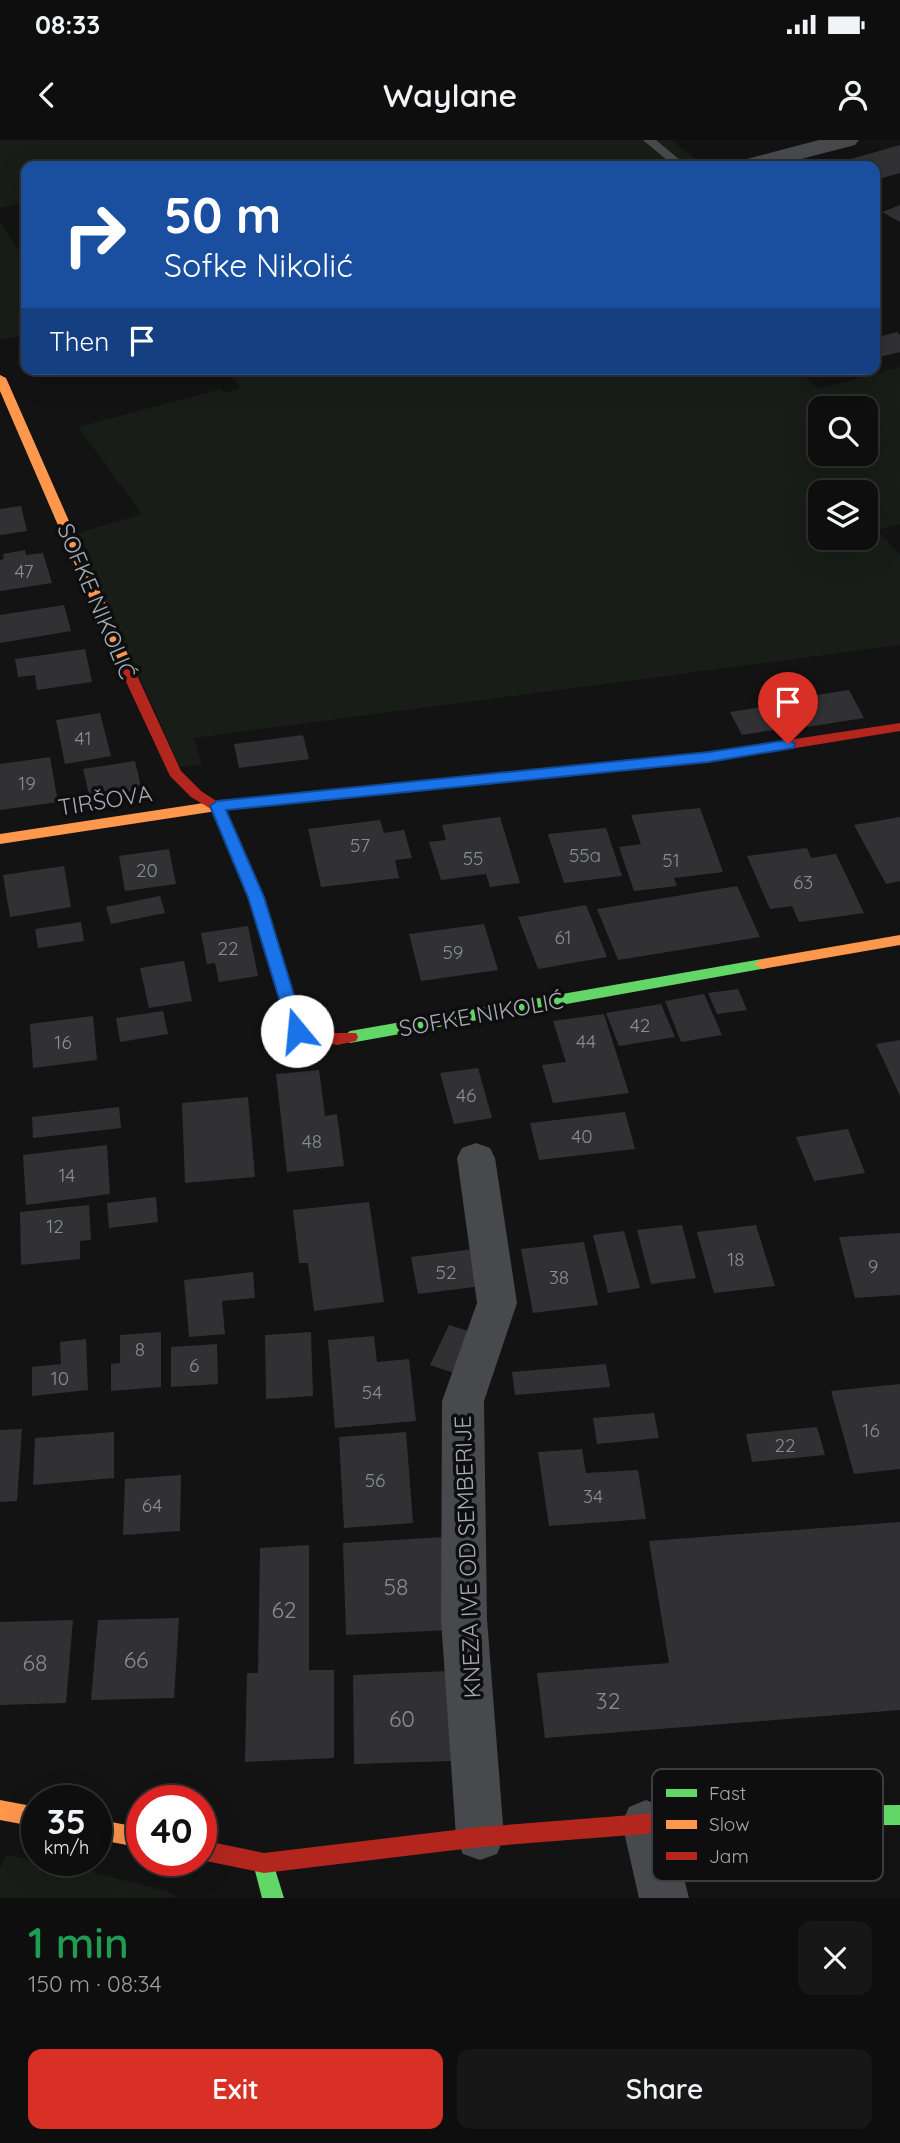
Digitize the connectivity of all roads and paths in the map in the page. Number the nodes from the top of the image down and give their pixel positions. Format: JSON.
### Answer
{"nodes":[{"id":1,"x":649,"y":140,"type":"edge"},
{"id":2,"x":847,"y":140,"type":"edge"},
{"id":3,"x":675,"y":161,"type":"edge"},
{"id":4,"x":766,"y":161,"type":"edge"},
{"id":5,"x":0,"y":378,"type":"edge"},
{"id":6,"x":898,"y":731,"type":"edge"},
{"id":7,"x":217,"y":806,"type":"junction"},
{"id":8,"x":0,"y":839,"type":"edge"},
{"id":9,"x":900,"y":940,"type":"edge"},
{"id":10,"x":476,"y":1158,"type":"dead end"},
{"id":11,"x":0,"y":1810,"type":"edge"},
{"id":12,"x":21,"y":1815,"type":"edge"},
{"id":13,"x":646,"y":1823,"type":"junction"},
{"id":14,"x":652,"y":1823,"type":"edge"},
{"id":15,"x":480,"y":1837,"type":"junction"},
{"id":16,"x":652,"y":1848,"type":"edge"},
{"id":17,"x":217,"y":1853,"type":"edge"},
{"id":18,"x":264,"y":1863,"type":"junction"},
{"id":19,"x":273,"y":1898,"type":"edge"}],
"edges":[{"from":1,"to":3,"type":"lane"},
{"from":2,"to":4,"type":"street"},
{"from":5,"to":7,"type":"street","name":"SOFKE NIKOLIĆ"},
{"from":6,"to":7,"type":"street"},
{"from":7,"to":8,"type":"street","name":"TIRŠOVA"},
{"from":7,"to":9,"type":"street","name":"SOFKE NIKOLIĆ"},
{"from":10,"to":15,"type":"street","name":"KNEZA IVE OD SEMBERIJE"},
{"from":11,"to":12,"type":"street"},
{"from":13,"to":14,"type":"street"},
{"from":13,"to":15,"type":"street"},
{"from":13,"to":16,"type":"street"},
{"from":15,"to":18,"type":"street"},
{"from":17,"to":18,"type":"street"},
{"from":18,"to":19,"type":"street"}]}
